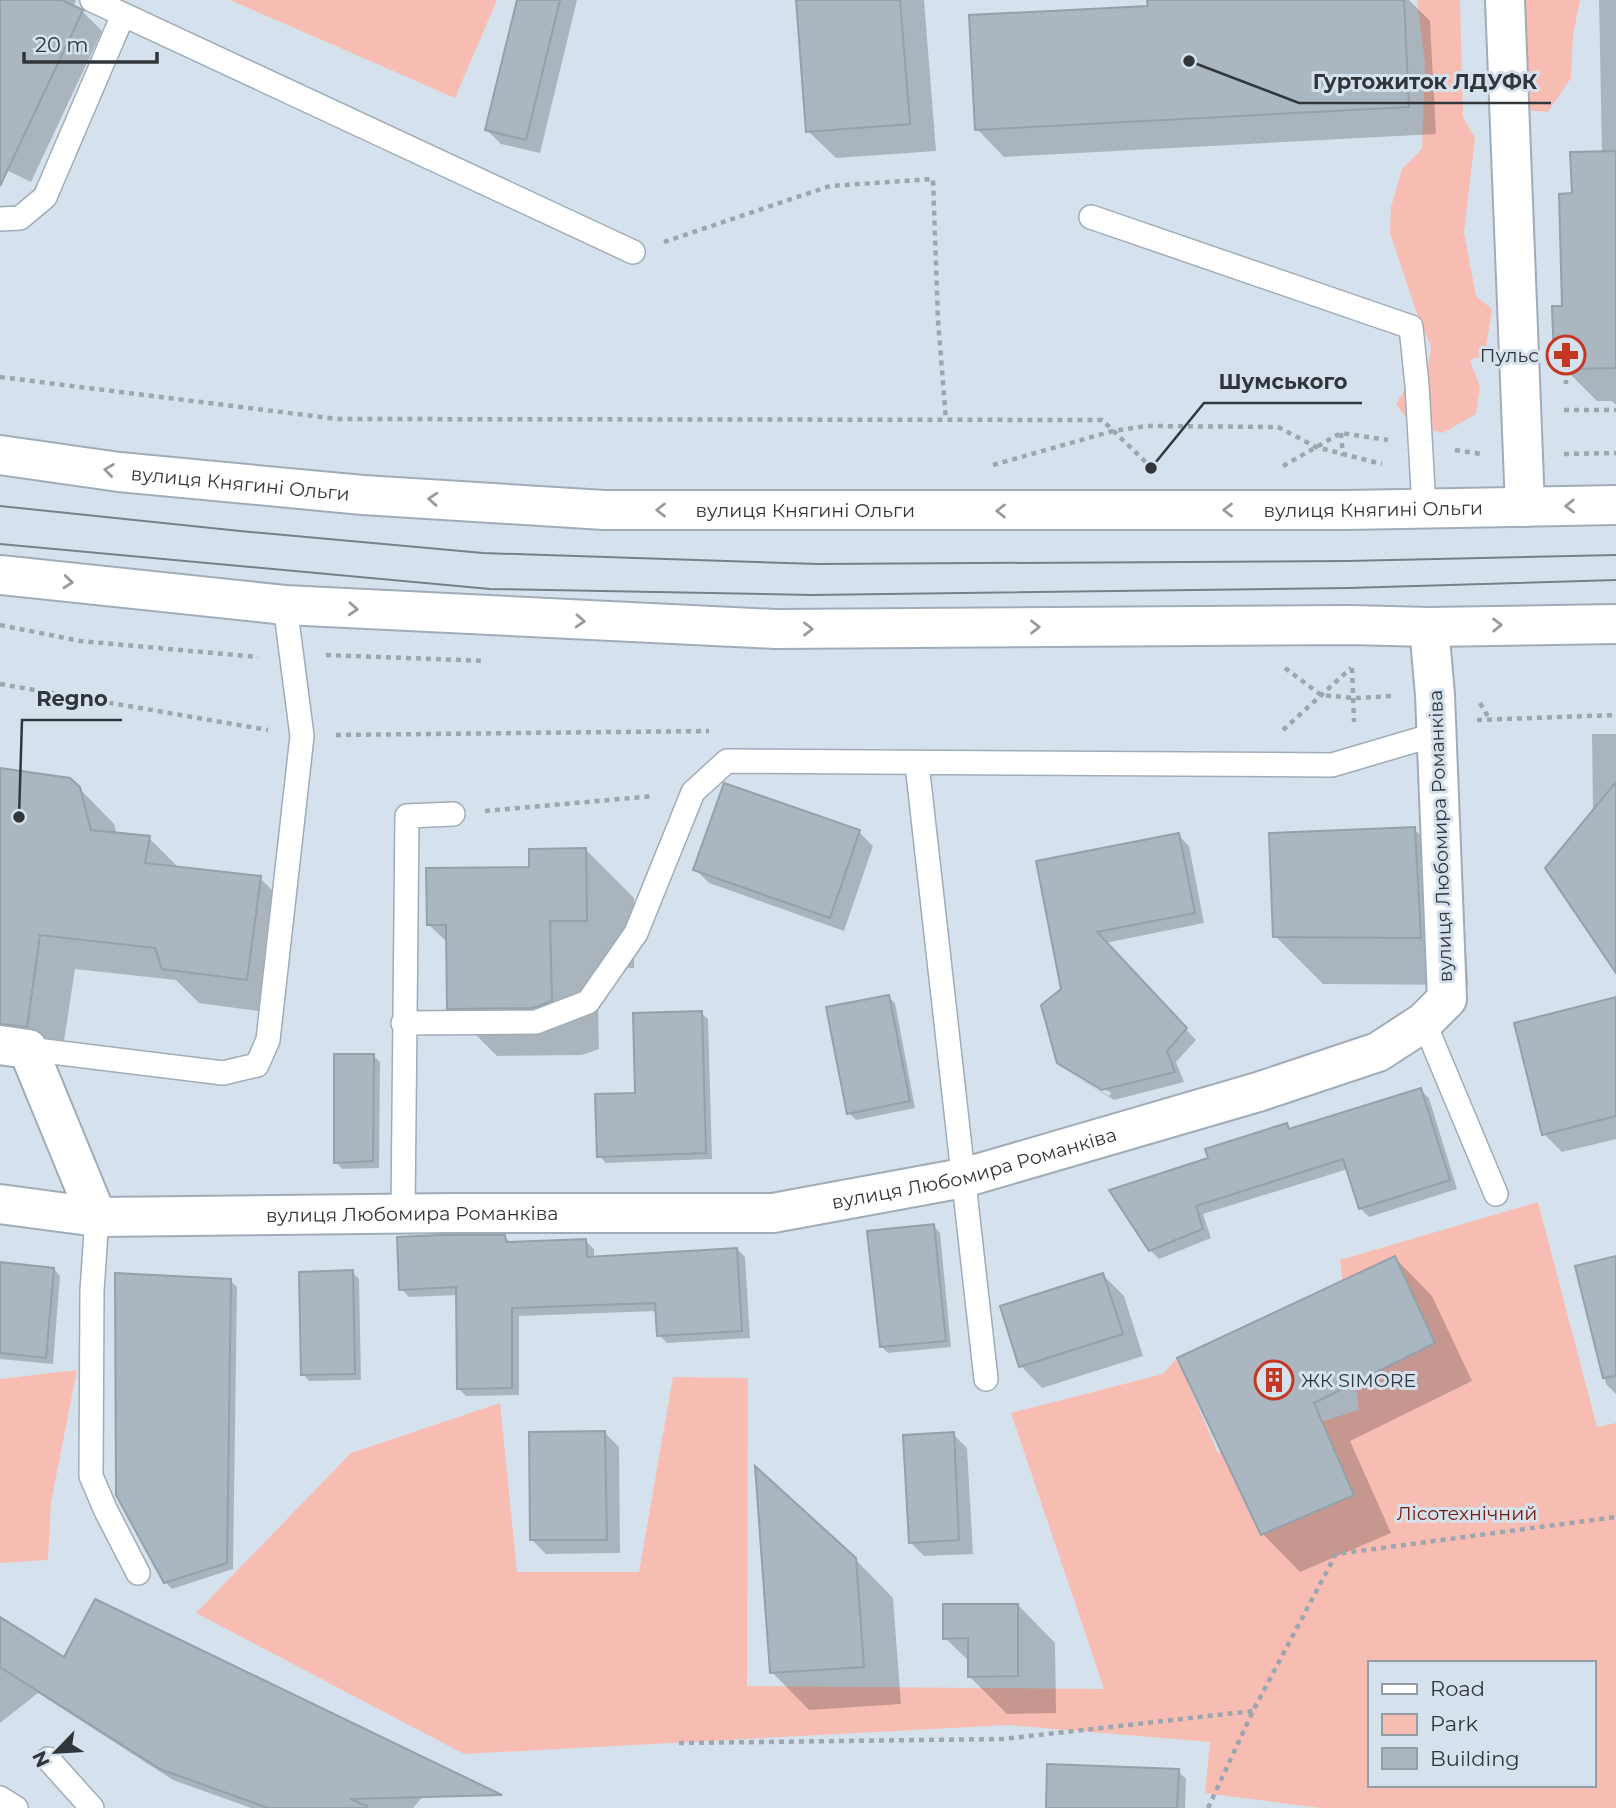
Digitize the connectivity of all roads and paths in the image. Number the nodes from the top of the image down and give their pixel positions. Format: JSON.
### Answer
{"nodes":[{"id":1,"x":92,"y":0,"type":"edge"},
{"id":2,"x":1505,"y":0,"type":"edge"},
{"id":3,"x":123,"y":15,"type":"junction"},
{"id":4,"x":1091,"y":217,"type":"dead end"},
{"id":5,"x":0,"y":219,"type":"edge"},
{"id":6,"x":633,"y":252,"type":"joint"},
{"id":7,"x":1566,"y":360,"type":"dead end"},
{"id":8,"x":1566,"y":375,"type":"dead end"},
{"id":9,"x":0,"y":377,"type":"edge"},
{"id":10,"x":1556,"y":410,"type":"dead end"},
{"id":11,"x":1616,"y":410,"type":"edge"},
{"id":12,"x":946,"y":420,"type":"junction"},
{"id":13,"x":1113,"y":431,"type":"junction"},
{"id":14,"x":1341,"y":433,"type":"dead end"},
{"id":15,"x":1616,"y":453,"type":"edge"},
{"id":16,"x":0,"y":454,"type":"edge"},
{"id":17,"x":1560,"y":454,"type":"dead end"},
{"id":18,"x":987,"y":467,"type":"dead end"},
{"id":19,"x":1151,"y":468,"type":"dead end"},
{"id":20,"x":1616,"y":505,"type":"edge"},
{"id":21,"x":1525,"y":507,"type":"junction"},
{"id":22,"x":1424,"y":508,"type":"junction"},
{"id":23,"x":0,"y":575,"type":"edge"},
{"id":24,"x":285,"y":605,"type":"junction"},
{"id":25,"x":1616,"y":624,"type":"edge"},
{"id":26,"x":0,"y":625,"type":"edge"},
{"id":27,"x":1429,"y":626,"type":"junction"},
{"id":28,"x":258,"y":657,"type":"dead end"},
{"id":29,"x":0,"y":684,"type":"edge"},
{"id":30,"x":1479,"y":702,"type":"dead end"},
{"id":31,"x":1616,"y":715,"type":"edge"},
{"id":32,"x":1354,"y":727,"type":"dead end"},
{"id":33,"x":1283,"y":730,"type":"dead end"},
{"id":34,"x":1437,"y":734,"type":"junction"},
{"id":35,"x":302,"y":736,"type":"junction"},
{"id":36,"x":917,"y":764,"type":"junction"},
{"id":37,"x":693,"y":792,"type":"junction"},
{"id":38,"x":453,"y":814,"type":"joint"},
{"id":39,"x":403,"y":1023,"type":"junction"},
{"id":40,"x":1424,"y":1023,"type":"junction"},
{"id":41,"x":14,"y":1047,"type":"edge"},
{"id":42,"x":963,"y":1178,"type":"junction"},
{"id":43,"x":1496,"y":1195,"type":"dead end"},
{"id":44,"x":0,"y":1204,"type":"edge"},
{"id":45,"x":403,"y":1213,"type":"junction"},
{"id":46,"x":97,"y":1217,"type":"junction"},
{"id":47,"x":986,"y":1379,"type":"dead end"},
{"id":48,"x":1616,"y":1517,"type":"edge"},
{"id":49,"x":138,"y":1573,"type":"dead end"},
{"id":50,"x":1253,"y":1711,"type":"junction"},
{"id":51,"x":679,"y":1743,"type":"dead end"},
{"id":52,"x":48,"y":1759,"type":"dead end"},
{"id":53,"x":0,"y":1798,"type":"edge"},
{"id":54,"x":16,"y":1808,"type":"edge"},
{"id":55,"x":92,"y":1808,"type":"edge"},
{"id":56,"x":1208,"y":1808,"type":"edge"}],
"edges":[{"from":1,"to":3,"type":"lane"},
{"from":2,"to":21,"type":"main road"},
{"from":3,"to":5,"type":"lane"},
{"from":3,"to":6,"type":"lane"},
{"from":4,"to":22,"type":"lane"},
{"from":6,"to":12,"type":"path"},
{"from":7,"to":8,"type":"path"},
{"from":9,"to":12,"type":"path"},
{"from":10,"to":11,"type":"path"},
{"from":12,"to":13,"type":"path"},
{"from":13,"to":14,"type":"path"},
{"from":13,"to":18,"type":"path"},
{"from":13,"to":19,"type":"path"},
{"from":15,"to":17,"type":"path"},
{"from":22,"to":16,"type":"main road","name":"вулиця Княгині Ольги","one_way":true},
{"from":20,"to":21,"type":"main road","name":"вулиця Княгині Ольги","one_way":true},
{"from":21,"to":22,"type":"main road","name":"вулиця Княгині Ольги"},
{"from":23,"to":24,"type":"main road","one_way":true},
{"from":24,"to":27,"type":"main road","one_way":true},
{"from":24,"to":35,"type":"lane"},
{"from":27,"to":25,"type":"main road","one_way":true},
{"from":26,"to":28,"type":"path"},
{"from":27,"to":34,"type":"main road","name":"вулиця Любомира Романківа"},
{"from":29,"to":35,"type":"path"},
{"from":30,"to":31,"type":"path"},
{"from":32,"to":33,"type":"path"},
{"from":34,"to":36,"type":"lane"},
{"from":34,"to":40,"type":"main road","name":"вулиця Любомира Романківа"},
{"from":35,"to":41,"type":"lane"},
{"from":36,"to":37,"type":"lane"},
{"from":36,"to":42,"type":"lane"},
{"from":37,"to":38,"type":"path"},
{"from":37,"to":39,"type":"lane"},
{"from":38,"to":39,"type":"lane"},
{"from":39,"to":45,"type":"lane"},
{"from":40,"to":42,"type":"main road","name":"вулиця Любомира Романківа"},
{"from":40,"to":43,"type":"lane"},
{"from":41,"to":46,"type":"main road"},
{"from":42,"to":45,"type":"main road","name":"вулиця Любомира Романківа"},
{"from":42,"to":47,"type":"lane"},
{"from":44,"to":46,"type":"main road","name":"вулиця Любомира Романківа"},
{"from":45,"to":46,"type":"main road","name":"вулиця Любомира Романківа"},
{"from":46,"to":49,"type":"lane"},
{"from":48,"to":50,"type":"path"},
{"from":50,"to":51,"type":"path"},
{"from":50,"to":56,"type":"path"},
{"from":52,"to":55,"type":"lane"},
{"from":53,"to":54,"type":"lane"}]}
